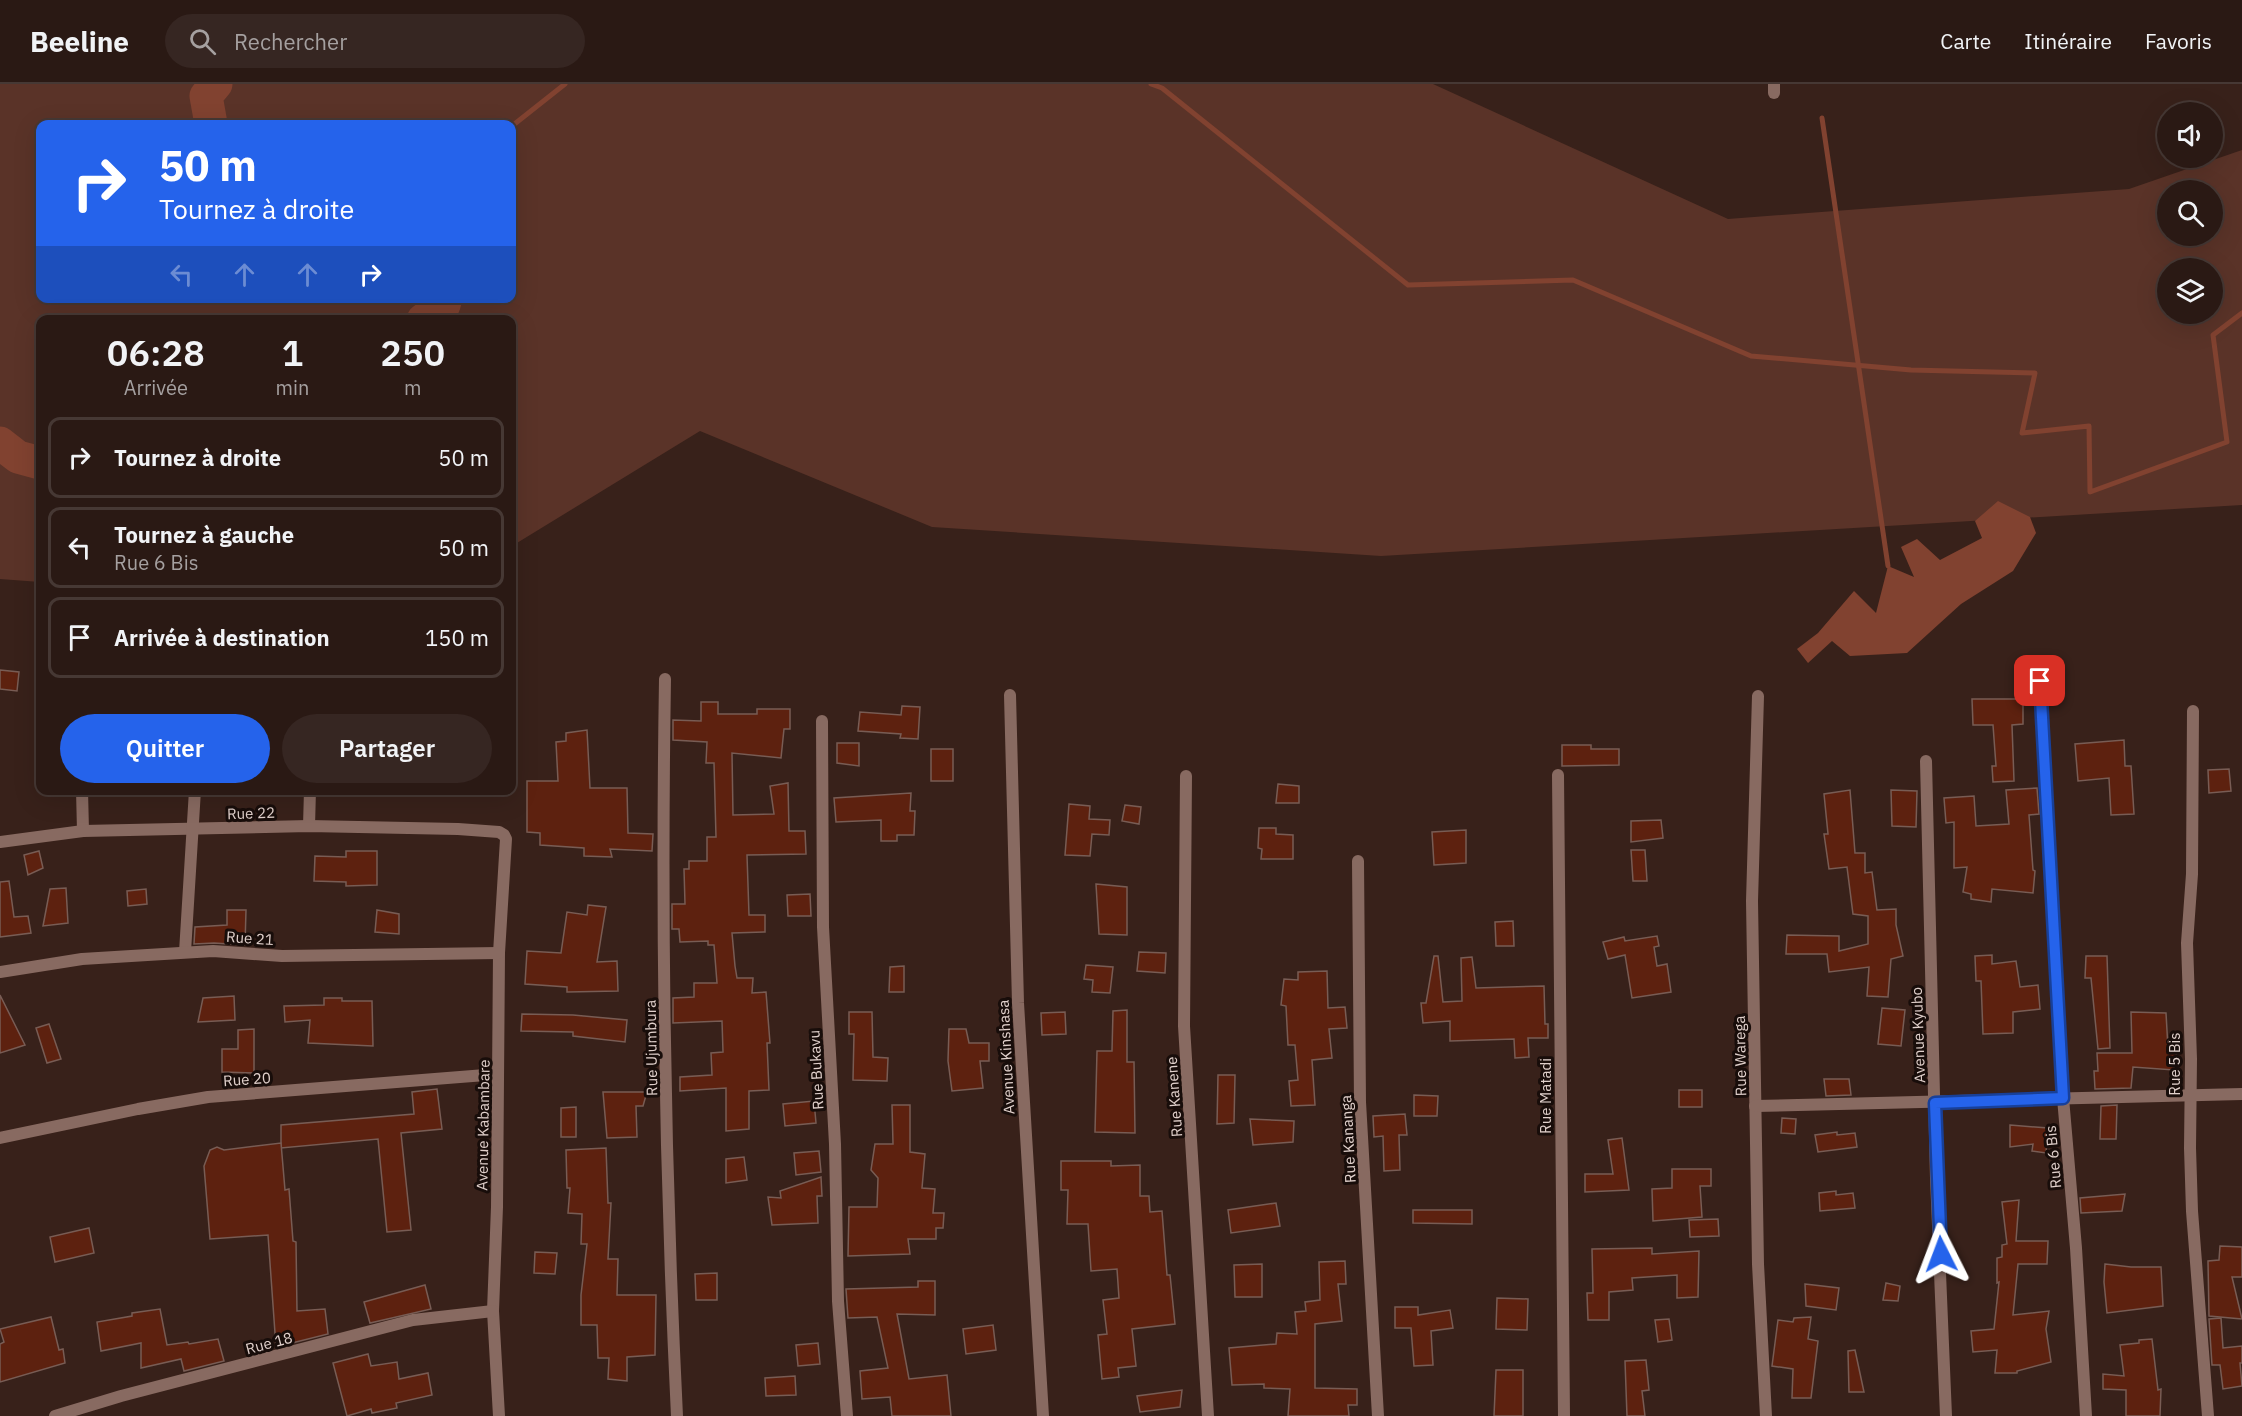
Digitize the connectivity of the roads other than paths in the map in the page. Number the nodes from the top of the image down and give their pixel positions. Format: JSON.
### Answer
{"nodes":[{"id":1,"x":665,"y":679,"type":"dead end"},
{"id":2,"x":2040,"y":681,"type":"dead end"},
{"id":3,"x":1010,"y":696,"type":"dead end"},
{"id":4,"x":1758,"y":696,"type":"dead end"},
{"id":5,"x":2193,"y":711,"type":"dead end"},
{"id":6,"x":822,"y":721,"type":"dead end"},
{"id":7,"x":1926,"y":761,"type":"dead end"},
{"id":8,"x":1558,"y":775,"type":"dead end"},
{"id":9,"x":1186,"y":776,"type":"dead end"},
{"id":10,"x":82,"y":795,"type":"edge"},
{"id":11,"x":195,"y":795,"type":"edge"},
{"id":12,"x":310,"y":795,"type":"edge"},
{"id":13,"x":309,"y":826,"type":"junction"},
{"id":14,"x":192,"y":830,"type":"junction"},
{"id":15,"x":83,"y":831,"type":"junction"},
{"id":16,"x":504,"y":835,"type":"joint"},
{"id":17,"x":0,"y":842,"type":"edge"},
{"id":18,"x":1358,"y":861,"type":"dead end"},
{"id":19,"x":185,"y":952,"type":"junction"},
{"id":20,"x":498,"y":953,"type":"junction"},
{"id":21,"x":0,"y":972,"type":"edge"},
{"id":22,"x":498,"y":1074,"type":"junction"},
{"id":23,"x":2190,"y":1094,"type":"junction"},
{"id":24,"x":2242,"y":1094,"type":"edge"},
{"id":25,"x":2063,"y":1098,"type":"junction"},
{"id":26,"x":1935,"y":1103,"type":"junction"},
{"id":27,"x":1755,"y":1106,"type":"junction"},
{"id":28,"x":0,"y":1138,"type":"edge"},
{"id":29,"x":493,"y":1311,"type":"junction"},
{"id":30,"x":55,"y":1416,"type":"edge"},
{"id":31,"x":499,"y":1416,"type":"edge"},
{"id":32,"x":677,"y":1416,"type":"edge"},
{"id":33,"x":848,"y":1416,"type":"edge"},
{"id":34,"x":1043,"y":1416,"type":"edge"},
{"id":35,"x":1208,"y":1416,"type":"edge"},
{"id":36,"x":1378,"y":1416,"type":"edge"},
{"id":37,"x":1564,"y":1416,"type":"edge"},
{"id":38,"x":1766,"y":1416,"type":"edge"},
{"id":39,"x":1946,"y":1416,"type":"edge"},
{"id":40,"x":2086,"y":1416,"type":"edge"},
{"id":41,"x":2208,"y":1416,"type":"edge"}],
"edges":[{"from":1,"to":32,"type":"street","name":"Rue Ujumbura"},
{"from":2,"to":25,"type":"street","name":"Rue 6 Bis"},
{"from":3,"to":34,"type":"street","name":"Avenue Kinshasa"},
{"from":4,"to":27,"type":"street","name":"Rue Warega"},
{"from":5,"to":23,"type":"street","name":"Rue 5 Bis"},
{"from":6,"to":33,"type":"street","name":"Rue Bukavu"},
{"from":7,"to":26,"type":"street","name":"Avenue Kyubo"},
{"from":8,"to":37,"type":"street","name":"Rue Matadi"},
{"from":9,"to":35,"type":"street","name":"Rue Kanene"},
{"from":10,"to":15,"type":"street"},
{"from":11,"to":14,"type":"street"},
{"from":12,"to":13,"type":"street"},
{"from":13,"to":14,"type":"street","name":"Rue 22"},
{"from":13,"to":16,"type":"street","name":"Rue 22"},
{"from":14,"to":15,"type":"street","name":"Rue 22"},
{"from":14,"to":19,"type":"street"},
{"from":15,"to":17,"type":"street","name":"Rue 22"},
{"from":16,"to":20,"type":"street","name":"Avenue Kabambare"},
{"from":18,"to":36,"type":"street","name":"Rue Kananga"},
{"from":19,"to":20,"type":"street","name":"Rue 21"},
{"from":19,"to":21,"type":"street","name":"Rue 21"},
{"from":20,"to":22,"type":"street","name":"Avenue Kabambare"},
{"from":22,"to":28,"type":"street","name":"Rue 20"},
{"from":22,"to":29,"type":"street","name":"Avenue Kabambare"},
{"from":23,"to":24,"type":"street"},
{"from":23,"to":25,"type":"street"},
{"from":23,"to":41,"type":"street","name":"Rue 5 Bis"},
{"from":25,"to":26,"type":"street"},
{"from":25,"to":40,"type":"street","name":"Rue 6 Bis"},
{"from":26,"to":27,"type":"street"},
{"from":26,"to":39,"type":"street","name":"Avenue Kyubo"},
{"from":27,"to":38,"type":"street","name":"Rue Warega"},
{"from":29,"to":30,"type":"street","name":"Rue 18"},
{"from":29,"to":31,"type":"street","name":"Avenue Kabambare"}]}
